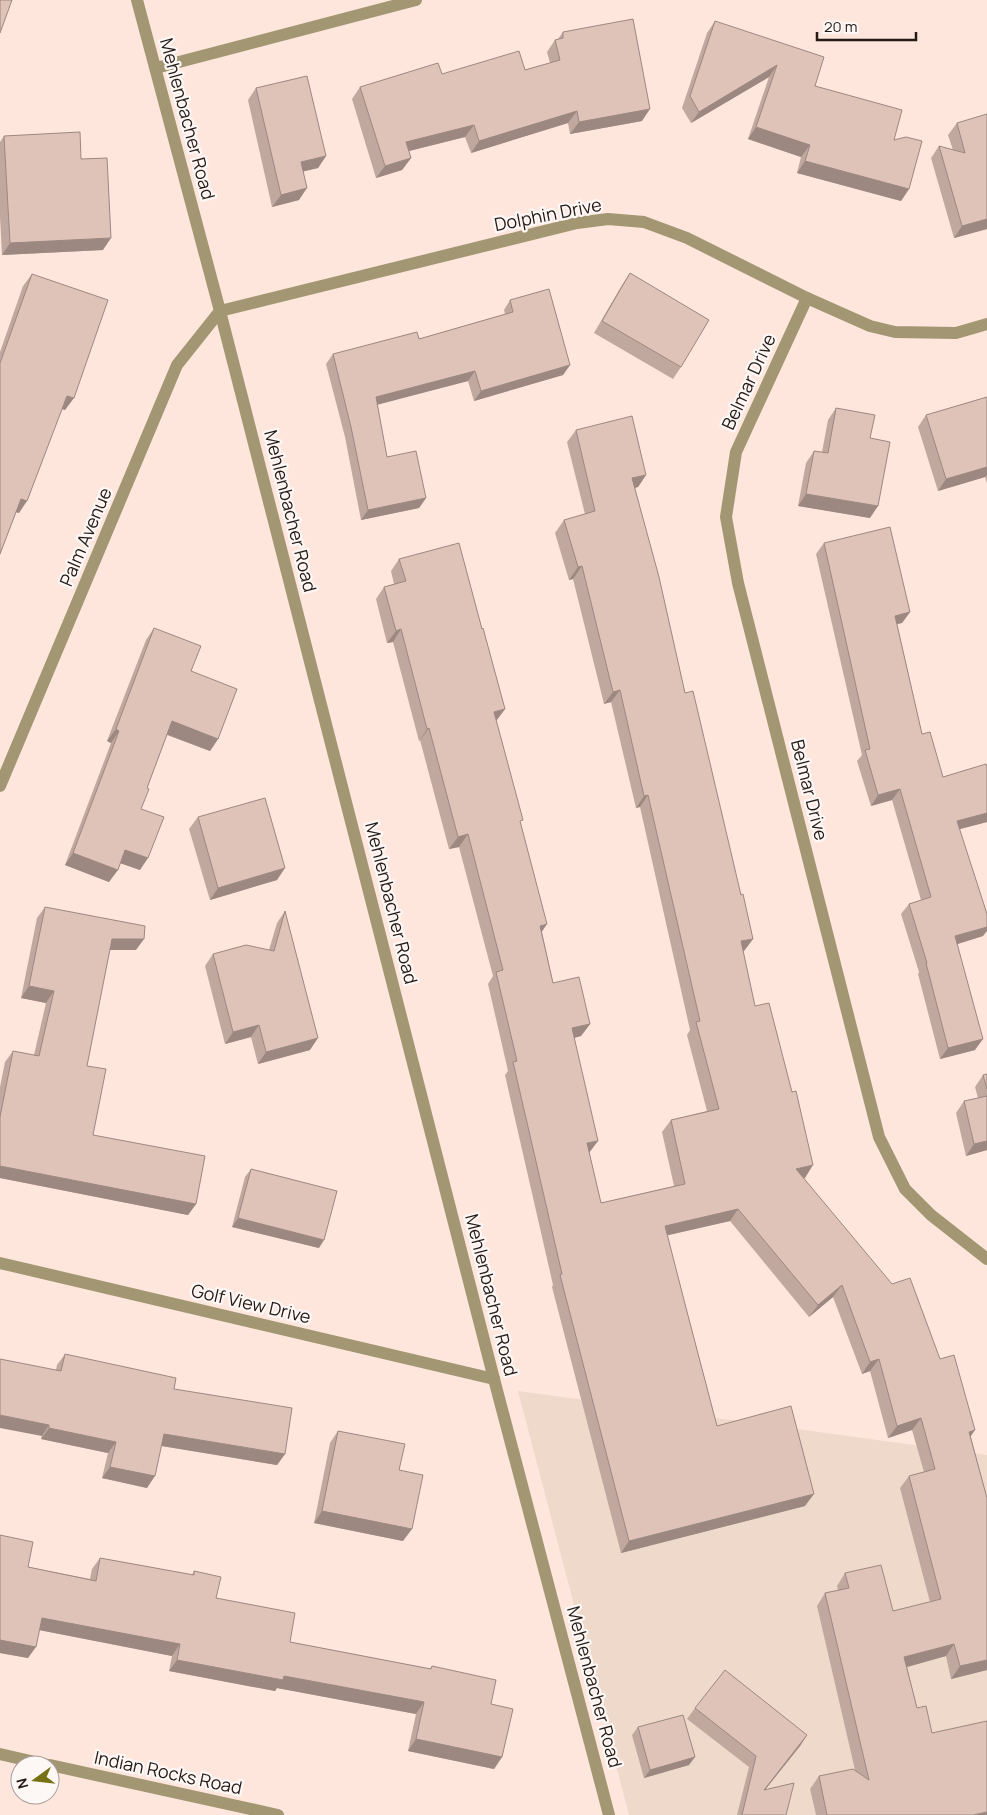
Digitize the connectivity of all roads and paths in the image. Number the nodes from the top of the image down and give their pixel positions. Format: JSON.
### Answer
{"nodes":[{"id":1,"x":137,"y":0,"type":"edge"},
{"id":2,"x":416,"y":0,"type":"edge"},
{"id":3,"x":156,"y":68,"type":"junction"},
{"id":4,"x":806,"y":298,"type":"junction"},
{"id":5,"x":220,"y":311,"type":"junction"},
{"id":6,"x":987,"y":324,"type":"edge"},
{"id":7,"x":0,"y":786,"type":"edge"},
{"id":8,"x":987,"y":1259,"type":"edge"},
{"id":9,"x":0,"y":1263,"type":"edge"},
{"id":10,"x":494,"y":1379,"type":"junction"},
{"id":11,"x":60,"y":1767,"type":"edge"},
{"id":12,"x":278,"y":1815,"type":"edge"},
{"id":13,"x":609,"y":1815,"type":"edge"}],
"edges":[{"from":1,"to":3,"type":"street","name":"Mehlenbacher Road"},
{"from":2,"to":3,"type":"street"},
{"from":3,"to":5,"type":"street","name":"Mehlenbacher Road"},
{"from":4,"to":5,"type":"street","name":"Dolphin Drive"},
{"from":4,"to":6,"type":"street","name":"Dolphin Drive"},
{"from":4,"to":8,"type":"street","name":"Belmar Drive"},
{"from":5,"to":7,"type":"street","name":"Palm Avenue"},
{"from":5,"to":10,"type":"street","name":"Mehlenbacher Road"},
{"from":9,"to":10,"type":"street","name":"Golf View Drive"},
{"from":10,"to":13,"type":"street","name":"Mehlenbacher Road"},
{"from":11,"to":12,"type":"street","name":"Indian Rocks Road"}]}
